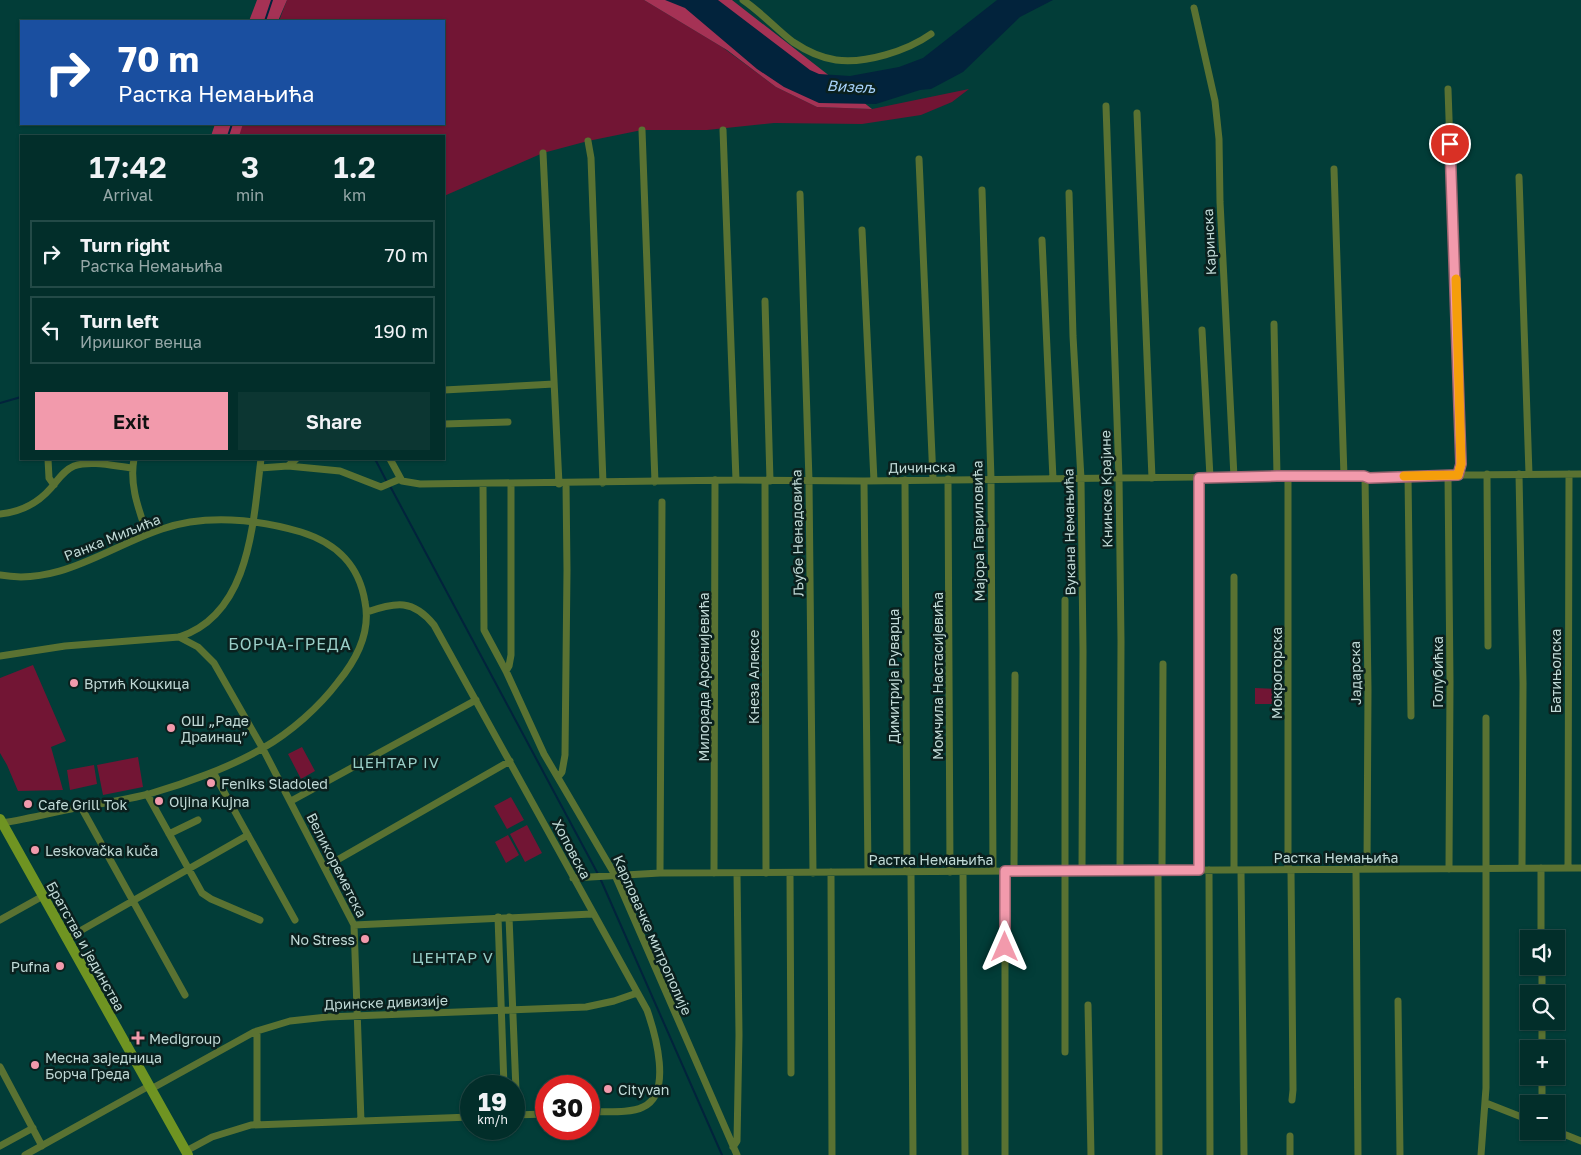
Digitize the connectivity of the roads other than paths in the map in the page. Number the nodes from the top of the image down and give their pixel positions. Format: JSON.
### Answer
{"nodes":[{"id":1,"x":743,"y":0,"type":"edge"},
{"id":2,"x":1194,"y":8,"type":"dead end"},
{"id":3,"x":931,"y":34,"type":"dead end"},
{"id":4,"x":1448,"y":89,"type":"dead end"},
{"id":5,"x":1106,"y":106,"type":"dead end"},
{"id":6,"x":1137,"y":113,"type":"dead end"},
{"id":7,"x":642,"y":130,"type":"dead end"},
{"id":8,"x":723,"y":130,"type":"dead end"},
{"id":9,"x":588,"y":141,"type":"dead end"},
{"id":10,"x":542,"y":153,"type":"dead end"},
{"id":11,"x":919,"y":159,"type":"dead end"},
{"id":12,"x":1334,"y":169,"type":"dead end"},
{"id":13,"x":1519,"y":178,"type":"dead end"},
{"id":14,"x":982,"y":190,"type":"dead end"},
{"id":15,"x":1069,"y":193,"type":"dead end"},
{"id":16,"x":800,"y":194,"type":"dead end"},
{"id":17,"x":862,"y":230,"type":"dead end"},
{"id":18,"x":1042,"y":240,"type":"dead end"},
{"id":19,"x":765,"y":301,"type":"dead end"},
{"id":20,"x":1274,"y":324,"type":"dead end"},
{"id":21,"x":1202,"y":330,"type":"dead end"},
{"id":22,"x":554,"y":384,"type":"junction"},
{"id":23,"x":445,"y":390,"type":"edge"},
{"id":24,"x":508,"y":422,"type":"dead end"},
{"id":25,"x":445,"y":424,"type":"edge"},
{"id":26,"x":48,"y":460,"type":"edge"},
{"id":27,"x":134,"y":460,"type":"edge"},
{"id":28,"x":261,"y":460,"type":"edge"},
{"id":29,"x":295,"y":460,"type":"edge"},
{"id":30,"x":391,"y":460,"type":"edge"},
{"id":31,"x":288,"y":466,"type":"junction"},
{"id":32,"x":132,"y":468,"type":"junction"},
{"id":33,"x":260,"y":468,"type":"junction"},
{"id":34,"x":1487,"y":474,"type":"junction"},
{"id":35,"x":1519,"y":474,"type":"junction"},
{"id":36,"x":1529,"y":474,"type":"junction"},
{"id":37,"x":1569,"y":474,"type":"junction"},
{"id":38,"x":1581,"y":474,"type":"edge"},
{"id":39,"x":1448,"y":475,"type":"junction"},
{"id":40,"x":1458,"y":475,"type":"junction"},
{"id":41,"x":1277,"y":476,"type":"junction"},
{"id":42,"x":1288,"y":476,"type":"junction"},
{"id":43,"x":1344,"y":476,"type":"junction"},
{"id":44,"x":1364,"y":476,"type":"junction"},
{"id":45,"x":1408,"y":476,"type":"junction"},
{"id":46,"x":1119,"y":477,"type":"junction"},
{"id":47,"x":1234,"y":477,"type":"junction"},
{"id":48,"x":991,"y":478,"type":"junction"},
{"id":49,"x":1053,"y":478,"type":"junction"},
{"id":50,"x":1152,"y":478,"type":"junction"},
{"id":51,"x":1199,"y":478,"type":"junction"},
{"id":52,"x":1210,"y":478,"type":"junction"},
{"id":53,"x":933,"y":479,"type":"junction"},
{"id":54,"x":948,"y":479,"type":"junction"},
{"id":55,"x":1081,"y":479,"type":"junction"},
{"id":56,"x":403,"y":480,"type":"junction"},
{"id":57,"x":715,"y":480,"type":"junction"},
{"id":58,"x":736,"y":480,"type":"junction"},
{"id":59,"x":768,"y":480,"type":"junction"},
{"id":60,"x":905,"y":480,"type":"junction"},
{"id":61,"x":809,"y":481,"type":"junction"},
{"id":62,"x":864,"y":481,"type":"junction"},
{"id":63,"x":874,"y":481,"type":"junction"},
{"id":64,"x":655,"y":482,"type":"junction"},
{"id":65,"x":603,"y":483,"type":"junction"},
{"id":66,"x":483,"y":484,"type":"junction"},
{"id":67,"x":511,"y":484,"type":"junction"},
{"id":68,"x":562,"y":484,"type":"junction"},
{"id":69,"x":54,"y":485,"type":"junction"},
{"id":70,"x":662,"y":502,"type":"dead end"},
{"id":71,"x":0,"y":514,"type":"edge"},
{"id":72,"x":253,"y":522,"type":"junction"},
{"id":73,"x":147,"y":534,"type":"junction"},
{"id":74,"x":0,"y":575,"type":"edge"},
{"id":75,"x":1234,"y":577,"type":"dead end"},
{"id":76,"x":1065,"y":600,"type":"dead end"},
{"id":77,"x":367,"y":612,"type":"junction"},
{"id":78,"x":179,"y":637,"type":"junction"},
{"id":79,"x":1488,"y":646,"type":"dead end"},
{"id":80,"x":0,"y":656,"type":"edge"},
{"id":81,"x":1163,"y":664,"type":"dead end"},
{"id":82,"x":506,"y":671,"type":"junction"},
{"id":83,"x":1015,"y":675,"type":"dead end"},
{"id":84,"x":476,"y":700,"type":"junction"},
{"id":85,"x":1412,"y":716,"type":"dead end"},
{"id":86,"x":1486,"y":718,"type":"dead end"},
{"id":87,"x":263,"y":748,"type":"junction"},
{"id":88,"x":510,"y":761,"type":"junction"},
{"id":89,"x":213,"y":772,"type":"junction"},
{"id":90,"x":558,"y":777,"type":"junction"},
{"id":91,"x":147,"y":794,"type":"junction"},
{"id":92,"x":290,"y":801,"type":"junction"},
{"id":93,"x":81,"y":807,"type":"junction"},
{"id":94,"x":198,"y":820,"type":"dead end"},
{"id":95,"x":1,"y":821,"type":"edge"},
{"id":96,"x":169,"y":834,"type":"junction"},
{"id":97,"x":248,"y":835,"type":"junction"},
{"id":98,"x":325,"y":867,"type":"junction"},
{"id":99,"x":1449,"y":868,"type":"junction"},
{"id":100,"x":1486,"y":868,"type":"junction"},
{"id":101,"x":1522,"y":868,"type":"junction"},
{"id":102,"x":1541,"y":868,"type":"junction"},
{"id":103,"x":1568,"y":868,"type":"junction"},
{"id":104,"x":1581,"y":868,"type":"edge"},
{"id":105,"x":189,"y":869,"type":"junction"},
{"id":106,"x":1356,"y":869,"type":"junction"},
{"id":107,"x":1367,"y":869,"type":"junction"},
{"id":108,"x":1160,"y":870,"type":"junction"},
{"id":109,"x":1199,"y":870,"type":"junction"},
{"id":110,"x":1209,"y":870,"type":"junction"},
{"id":111,"x":1238,"y":870,"type":"junction"},
{"id":112,"x":1289,"y":870,"type":"junction"},
{"id":113,"x":993,"y":871,"type":"junction"},
{"id":114,"x":1005,"y":871,"type":"junction"},
{"id":115,"x":1014,"y":871,"type":"junction"},
{"id":116,"x":1065,"y":871,"type":"junction"},
{"id":117,"x":1082,"y":871,"type":"junction"},
{"id":118,"x":1120,"y":871,"type":"junction"},
{"id":119,"x":813,"y":872,"type":"junction"},
{"id":120,"x":831,"y":872,"type":"junction"},
{"id":121,"x":868,"y":872,"type":"junction"},
{"id":122,"x":909,"y":872,"type":"junction"},
{"id":123,"x":950,"y":872,"type":"junction"},
{"id":124,"x":963,"y":872,"type":"junction"},
{"id":125,"x":714,"y":873,"type":"junction"},
{"id":126,"x":737,"y":873,"type":"junction"},
{"id":127,"x":766,"y":873,"type":"junction"},
{"id":128,"x":790,"y":873,"type":"junction"},
{"id":129,"x":660,"y":874,"type":"junction"},
{"id":130,"x":616,"y":876,"type":"junction"},
{"id":131,"x":577,"y":878,"type":"junction"},
{"id":132,"x":43,"y":896,"type":"junction"},
{"id":133,"x":133,"y":901,"type":"junction"},
{"id":134,"x":592,"y":914,"type":"junction"},
{"id":135,"x":498,"y":917,"type":"junction"},
{"id":136,"x":509,"y":917,"type":"junction"},
{"id":137,"x":0,"y":920,"type":"edge"},
{"id":138,"x":260,"y":920,"type":"dead end"},
{"id":139,"x":295,"y":920,"type":"dead end"},
{"id":140,"x":354,"y":925,"type":"junction"},
{"id":141,"x":1542,"y":930,"type":"edge"},
{"id":142,"x":66,"y":939,"type":"junction"},
{"id":143,"x":637,"y":993,"type":"junction"},
{"id":144,"x":185,"y":994,"type":"dead end"},
{"id":145,"x":1398,"y":1001,"type":"dead end"},
{"id":146,"x":1088,"y":1005,"type":"dead end"},
{"id":147,"x":501,"y":1010,"type":"junction"},
{"id":148,"x":512,"y":1010,"type":"junction"},
{"id":149,"x":358,"y":1015,"type":"junction"},
{"id":150,"x":257,"y":1031,"type":"junction"},
{"id":151,"x":1065,"y":1052,"type":"dead end"},
{"id":152,"x":0,"y":1067,"type":"edge"},
{"id":153,"x":791,"y":1073,"type":"dead end"},
{"id":154,"x":504,"y":1075,"type":"edge"},
{"id":155,"x":514,"y":1075,"type":"edge"},
{"id":156,"x":150,"y":1087,"type":"junction"},
{"id":157,"x":1292,"y":1100,"type":"dead end"},
{"id":158,"x":1486,"y":1103,"type":"junction"},
{"id":159,"x":600,"y":1111,"type":"edge"},
{"id":160,"x":1520,"y":1116,"type":"edge"},
{"id":161,"x":460,"y":1117,"type":"edge"},
{"id":162,"x":361,"y":1121,"type":"junction"},
{"id":163,"x":257,"y":1124,"type":"junction"},
{"id":164,"x":33,"y":1128,"type":"junction"},
{"id":165,"x":1565,"y":1135,"type":"edge"},
{"id":166,"x":1290,"y":1136,"type":"dead end"},
{"id":167,"x":1581,"y":1141,"type":"edge"},
{"id":168,"x":0,"y":1146,"type":"edge"},
{"id":169,"x":42,"y":1146,"type":"junction"},
{"id":170,"x":733,"y":1147,"type":"junction"},
{"id":171,"x":187,"y":1153,"type":"edge"},
{"id":172,"x":25,"y":1155,"type":"edge"},
{"id":173,"x":737,"y":1155,"type":"edge"},
{"id":174,"x":832,"y":1155,"type":"edge"},
{"id":175,"x":913,"y":1155,"type":"edge"},
{"id":176,"x":964,"y":1155,"type":"edge"},
{"id":177,"x":1005,"y":1155,"type":"edge"},
{"id":178,"x":1090,"y":1155,"type":"edge"},
{"id":179,"x":1159,"y":1155,"type":"edge"},
{"id":180,"x":1210,"y":1155,"type":"edge"},
{"id":181,"x":1244,"y":1155,"type":"edge"},
{"id":182,"x":1290,"y":1155,"type":"edge"},
{"id":183,"x":1358,"y":1155,"type":"edge"},
{"id":184,"x":1400,"y":1155,"type":"edge"},
{"id":185,"x":1481,"y":1155,"type":"edge"}],
"edges":[{"from":1,"to":3,"type":"street"},
{"from":2,"to":47,"type":"street","name":"Каринска"},
{"from":4,"to":40,"type":"street"},
{"from":5,"to":46,"type":"street","name":"Книнске Крајине"},
{"from":6,"to":50,"type":"street"},
{"from":7,"to":64,"type":"street"},
{"from":8,"to":58,"type":"street"},
{"from":9,"to":65,"type":"street"},
{"from":10,"to":22,"type":"street"},
{"from":11,"to":53,"type":"street"},
{"from":12,"to":43,"type":"street"},
{"from":13,"to":36,"type":"street"},
{"from":14,"to":48,"type":"street","name":"Мајора Гавриловића"},
{"from":15,"to":55,"type":"street","name":"Вукана Немањића"},
{"from":16,"to":61,"type":"street","name":"Љубе Ненадовића"},
{"from":17,"to":63,"type":"street"},
{"from":18,"to":49,"type":"street"},
{"from":19,"to":59,"type":"street"},
{"from":20,"to":41,"type":"street"},
{"from":21,"to":52,"type":"street"},
{"from":22,"to":23,"type":"street"},
{"from":22,"to":68,"type":"street"},
{"from":24,"to":25,"type":"street"},
{"from":26,"to":69,"type":"street"},
{"from":27,"to":32,"type":"street"},
{"from":28,"to":33,"type":"street"},
{"from":29,"to":31,"type":"street"},
{"from":30,"to":56,"type":"street"},
{"from":31,"to":33,"type":"street"},
{"from":31,"to":56,"type":"street"},
{"from":32,"to":69,"type":"street"},
{"from":32,"to":73,"type":"street"},
{"from":33,"to":72,"type":"street"},
{"from":34,"to":35,"type":"street","name":"Дичинска"},
{"from":34,"to":40,"type":"street","name":"Дичинска"},
{"from":34,"to":79,"type":"street"},
{"from":35,"to":36,"type":"street","name":"Дичинска"},
{"from":35,"to":101,"type":"street"},
{"from":36,"to":37,"type":"street","name":"Дичинска"},
{"from":37,"to":38,"type":"street","name":"Дичинска"},
{"from":37,"to":103,"type":"street","name":"Батињолска"},
{"from":39,"to":40,"type":"street","name":"Дичинска"},
{"from":39,"to":45,"type":"street","name":"Дичинска"},
{"from":39,"to":99,"type":"street","name":"Голубићка"},
{"from":41,"to":42,"type":"street","name":"Дичинска"},
{"from":41,"to":47,"type":"street","name":"Дичинска"},
{"from":42,"to":43,"type":"street","name":"Дичинска"},
{"from":42,"to":112,"type":"street","name":"Мокрогорска"},
{"from":43,"to":44,"type":"street","name":"Дичинска"},
{"from":44,"to":45,"type":"street","name":"Дичинска"},
{"from":44,"to":107,"type":"street","name":"Јадарска"},
{"from":45,"to":85,"type":"street"},
{"from":46,"to":50,"type":"street","name":"Дичинска"},
{"from":46,"to":55,"type":"street","name":"Дичинска"},
{"from":46,"to":118,"type":"street","name":"Книнске Крајине"},
{"from":47,"to":52,"type":"street","name":"Дичинска"},
{"from":48,"to":49,"type":"street","name":"Дичинска"},
{"from":48,"to":54,"type":"street","name":"Дичинска"},
{"from":48,"to":113,"type":"street","name":"Мајора Гавриловића"},
{"from":49,"to":55,"type":"street","name":"Дичинска"},
{"from":50,"to":51,"type":"street","name":"Дичинска"},
{"from":51,"to":52,"type":"street","name":"Дичинска"},
{"from":51,"to":109,"type":"street"},
{"from":53,"to":54,"type":"street","name":"Дичинска"},
{"from":53,"to":60,"type":"street","name":"Дичинска"},
{"from":54,"to":123,"type":"street","name":"Момчила Настасијевића"},
{"from":55,"to":117,"type":"street","name":"Вукана Немањића"},
{"from":56,"to":66,"type":"street","name":"Дичинска"},
{"from":57,"to":58,"type":"street","name":"Дичинска"},
{"from":57,"to":64,"type":"street","name":"Дичинска"},
{"from":57,"to":125,"type":"street","name":"Милорада Арсенијевића"},
{"from":58,"to":59,"type":"street","name":"Дичинска"},
{"from":59,"to":61,"type":"street","name":"Дичинска"},
{"from":59,"to":127,"type":"street","name":"Кнеза Алексе"},
{"from":60,"to":63,"type":"street","name":"Дичинска"},
{"from":60,"to":122,"type":"street","name":"Димитрија Руварца"},
{"from":61,"to":62,"type":"street","name":"Дичинска"},
{"from":61,"to":119,"type":"street","name":"Љубе Ненадовића"},
{"from":62,"to":63,"type":"street","name":"Дичинска"},
{"from":62,"to":121,"type":"street"},
{"from":64,"to":65,"type":"street","name":"Дичинска"},
{"from":65,"to":68,"type":"street","name":"Дичинска"},
{"from":66,"to":67,"type":"street","name":"Дичинска"},
{"from":66,"to":82,"type":"street","name":"Карловачке митрополије"},
{"from":67,"to":68,"type":"street","name":"Дичинска"},
{"from":67,"to":82,"type":"street"},
{"from":68,"to":90,"type":"street"},
{"from":69,"to":71,"type":"street"},
{"from":70,"to":129,"type":"street"},
{"from":72,"to":73,"type":"street","name":"Ранка Миљића"},
{"from":72,"to":77,"type":"street","name":"Ранка Миљића"},
{"from":72,"to":78,"type":"street"},
{"from":73,"to":74,"type":"street","name":"Ранка Миљића"},
{"from":75,"to":111,"type":"street"},
{"from":76,"to":116,"type":"street"},
{"from":77,"to":84,"type":"street","name":"Хоповска"},
{"from":77,"to":87,"type":"street","name":"Ранка Миљића"},
{"from":78,"to":80,"type":"street"},
{"from":78,"to":87,"type":"street","name":"Великореметска"},
{"from":81,"to":108,"type":"street"},
{"from":82,"to":90,"type":"street","name":"Карловачке митрополије"},
{"from":83,"to":115,"type":"street"},
{"from":84,"to":88,"type":"street","name":"Хоповска"},
{"from":84,"to":92,"type":"street"},
{"from":86,"to":100,"type":"street"},
{"from":87,"to":89,"type":"street","name":"Ранка Миљића"},
{"from":87,"to":92,"type":"street","name":"Великореметска"},
{"from":88,"to":98,"type":"street"},
{"from":88,"to":131,"type":"street","name":"Хоповска"},
{"from":89,"to":91,"type":"street","name":"Ранка Миљића"},
{"from":89,"to":97,"type":"street"},
{"from":90,"to":130,"type":"street","name":"Карловачке митрополије"},
{"from":91,"to":93,"type":"street","name":"Ранка Миљића"},
{"from":91,"to":96,"type":"street"},
{"from":92,"to":98,"type":"street","name":"Великореметска"},
{"from":93,"to":95,"type":"street","name":"Ранка Миљића"},
{"from":93,"to":133,"type":"street"},
{"from":94,"to":96,"type":"street"},
{"from":95,"to":132,"type":"street","name":"Братства и јединства"},
{"from":96,"to":105,"type":"street"},
{"from":97,"to":105,"type":"street"},
{"from":97,"to":139,"type":"street"},
{"from":98,"to":140,"type":"street","name":"Великореметска"},
{"from":99,"to":100,"type":"street","name":"Растка Немањића"},
{"from":99,"to":107,"type":"street","name":"Растка Немањића"},
{"from":100,"to":101,"type":"street","name":"Растка Немањића"},
{"from":100,"to":158,"type":"street"},
{"from":101,"to":102,"type":"street","name":"Растка Немањића"},
{"from":102,"to":103,"type":"street","name":"Растка Немањића"},
{"from":102,"to":141,"type":"street"},
{"from":103,"to":104,"type":"street","name":"Растка Немањића"},
{"from":105,"to":133,"type":"street"},
{"from":105,"to":138,"type":"street"},
{"from":106,"to":107,"type":"street","name":"Растка Немањића"},
{"from":106,"to":112,"type":"street","name":"Растка Немањића"},
{"from":106,"to":183,"type":"street"},
{"from":108,"to":109,"type":"street","name":"Растка Немањића"},
{"from":108,"to":118,"type":"street","name":"Растка Немањића"},
{"from":108,"to":179,"type":"street"},
{"from":109,"to":110,"type":"street","name":"Растка Немањића"},
{"from":110,"to":111,"type":"street","name":"Растка Немањића"},
{"from":110,"to":180,"type":"street"},
{"from":111,"to":112,"type":"street","name":"Растка Немањића"},
{"from":111,"to":181,"type":"street"},
{"from":112,"to":157,"type":"street","name":"Мокрогорска"},
{"from":113,"to":114,"type":"street","name":"Растка Немањића"},
{"from":113,"to":124,"type":"street","name":"Растка Немањића"},
{"from":114,"to":115,"type":"street","name":"Растка Немањића"},
{"from":114,"to":177,"type":"street"},
{"from":115,"to":116,"type":"street","name":"Растка Немањића"},
{"from":116,"to":117,"type":"street","name":"Растка Немањића"},
{"from":116,"to":151,"type":"street"},
{"from":117,"to":118,"type":"street","name":"Растка Немањића"},
{"from":119,"to":120,"type":"street","name":"Растка Немањића"},
{"from":119,"to":128,"type":"street","name":"Растка Немањића"},
{"from":120,"to":121,"type":"street","name":"Растка Немањића"},
{"from":120,"to":174,"type":"street"},
{"from":121,"to":122,"type":"street","name":"Растка Немањића"},
{"from":122,"to":123,"type":"street","name":"Растка Немањића"},
{"from":122,"to":175,"type":"street","name":"Димитрија Руварца"},
{"from":123,"to":124,"type":"street","name":"Растка Немањића"},
{"from":124,"to":176,"type":"street"},
{"from":125,"to":126,"type":"street","name":"Растка Немањића"},
{"from":125,"to":129,"type":"street","name":"Растка Немањића"},
{"from":126,"to":127,"type":"street","name":"Растка Немањића"},
{"from":126,"to":170,"type":"street"},
{"from":127,"to":128,"type":"street","name":"Растка Немањића"},
{"from":128,"to":153,"type":"street"},
{"from":129,"to":130,"type":"street","name":"Растка Немањића"},
{"from":130,"to":131,"type":"street","name":"Растка Немањића"},
{"from":130,"to":170,"type":"street","name":"Карловачке митрополије"},
{"from":131,"to":134,"type":"street","name":"Хоповска"},
{"from":132,"to":137,"type":"street"},
{"from":132,"to":142,"type":"street","name":"Братства и јединства"},
{"from":133,"to":142,"type":"street"},
{"from":133,"to":144,"type":"street"},
{"from":134,"to":136,"type":"street"},
{"from":134,"to":143,"type":"street","name":"Хоповска"},
{"from":135,"to":136,"type":"street"},
{"from":135,"to":140,"type":"street"},
{"from":135,"to":147,"type":"street"},
{"from":136,"to":148,"type":"street"},
{"from":140,"to":149,"type":"street","name":"Великореметска"},
{"from":142,"to":156,"type":"street","name":"Братства и јединства"},
{"from":143,"to":148,"type":"street","name":"Дринске дивизије"},
{"from":143,"to":159,"type":"street","name":"Хоповска"},
{"from":145,"to":184,"type":"street"},
{"from":146,"to":178,"type":"street"},
{"from":147,"to":148,"type":"street","name":"Дринске дивизије"},
{"from":147,"to":149,"type":"street","name":"Дринске дивизије"},
{"from":147,"to":154,"type":"street"},
{"from":148,"to":155,"type":"street"},
{"from":149,"to":150,"type":"street","name":"Дринске дивизије"},
{"from":149,"to":162,"type":"street","name":"Великореметска"},
{"from":150,"to":156,"type":"street","name":"Дринске дивизије"},
{"from":150,"to":163,"type":"street"},
{"from":152,"to":164,"type":"street"},
{"from":156,"to":169,"type":"street"},
{"from":156,"to":171,"type":"street","name":"Братства и јединства"},
{"from":158,"to":160,"type":"street"},
{"from":158,"to":185,"type":"street"},
{"from":161,"to":162,"type":"street"},
{"from":162,"to":163,"type":"street"},
{"from":163,"to":171,"type":"street"},
{"from":164,"to":168,"type":"street"},
{"from":164,"to":169,"type":"street"},
{"from":165,"to":167,"type":"street"},
{"from":166,"to":182,"type":"street"},
{"from":169,"to":172,"type":"street"},
{"from":170,"to":173,"type":"street","name":"Карловачке митрополије"}]}
